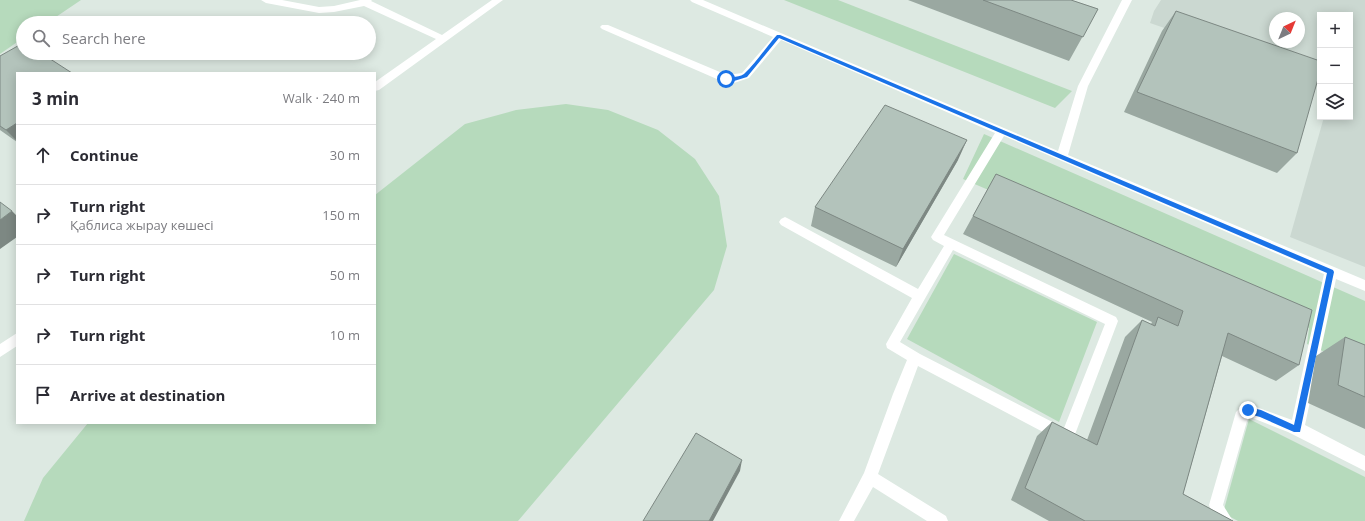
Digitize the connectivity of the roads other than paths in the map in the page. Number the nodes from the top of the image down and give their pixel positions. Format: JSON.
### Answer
{"nodes":[{"id":1,"x":266,"y":0,"type":"edge"},
{"id":2,"x":365,"y":0,"type":"edge"},
{"id":3,"x":498,"y":0,"type":"edge"},
{"id":4,"x":695,"y":0,"type":"edge"},
{"id":5,"x":1127,"y":0,"type":"edge"},
{"id":6,"x":605,"y":27,"type":"dead end"},
{"id":7,"x":779,"y":36,"type":"junction"},
{"id":8,"x":443,"y":39,"type":"junction"},
{"id":9,"x":376,"y":86,"type":"edge"},
{"id":10,"x":1002,"y":131,"type":"junction"},
{"id":11,"x":1062,"y":157,"type":"junction"},
{"id":12,"x":785,"y":222,"type":"dead end"},
{"id":13,"x":951,"y":244,"type":"junction"},
{"id":14,"x":1331,"y":272,"type":"junction"},
{"id":15,"x":1365,"y":286,"type":"edge"},
{"id":16,"x":919,"y":296,"type":"junction"},
{"id":17,"x":16,"y":340,"type":"edge"},
{"id":18,"x":1,"y":348,"type":"edge"},
{"id":19,"x":915,"y":358,"type":"junction"},
{"id":20,"x":1297,"y":430,"type":"junction"},
{"id":21,"x":1365,"y":464,"type":"edge"},
{"id":22,"x":870,"y":477,"type":"junction"},
{"id":23,"x":846,"y":521,"type":"edge"},
{"id":24,"x":941,"y":521,"type":"edge"},
{"id":25,"x":1226,"y":521,"type":"edge"}],
"edges":[{"from":1,"to":2,"type":"street"},
{"from":2,"to":8,"type":"street"},
{"from":3,"to":8,"type":"street"},
{"from":4,"to":7,"type":"street"},
{"from":5,"to":11,"type":"street"},
{"from":6,"to":7,"type":"street"},
{"from":7,"to":10,"type":"street"},
{"from":8,"to":9,"type":"street"},
{"from":10,"to":11,"type":"street"},
{"from":10,"to":13,"type":"street"},
{"from":11,"to":14,"type":"street"},
{"from":12,"to":16,"type":"street"},
{"from":13,"to":16,"type":"street"},
{"from":13,"to":19,"type":"street"},
{"from":14,"to":15,"type":"street"},
{"from":14,"to":20,"type":"street"},
{"from":16,"to":19,"type":"street"},
{"from":17,"to":18,"type":"street"},
{"from":19,"to":22,"type":"street"},
{"from":20,"to":21,"type":"street"},
{"from":20,"to":25,"type":"street"},
{"from":22,"to":23,"type":"street"},
{"from":22,"to":24,"type":"street"}]}
